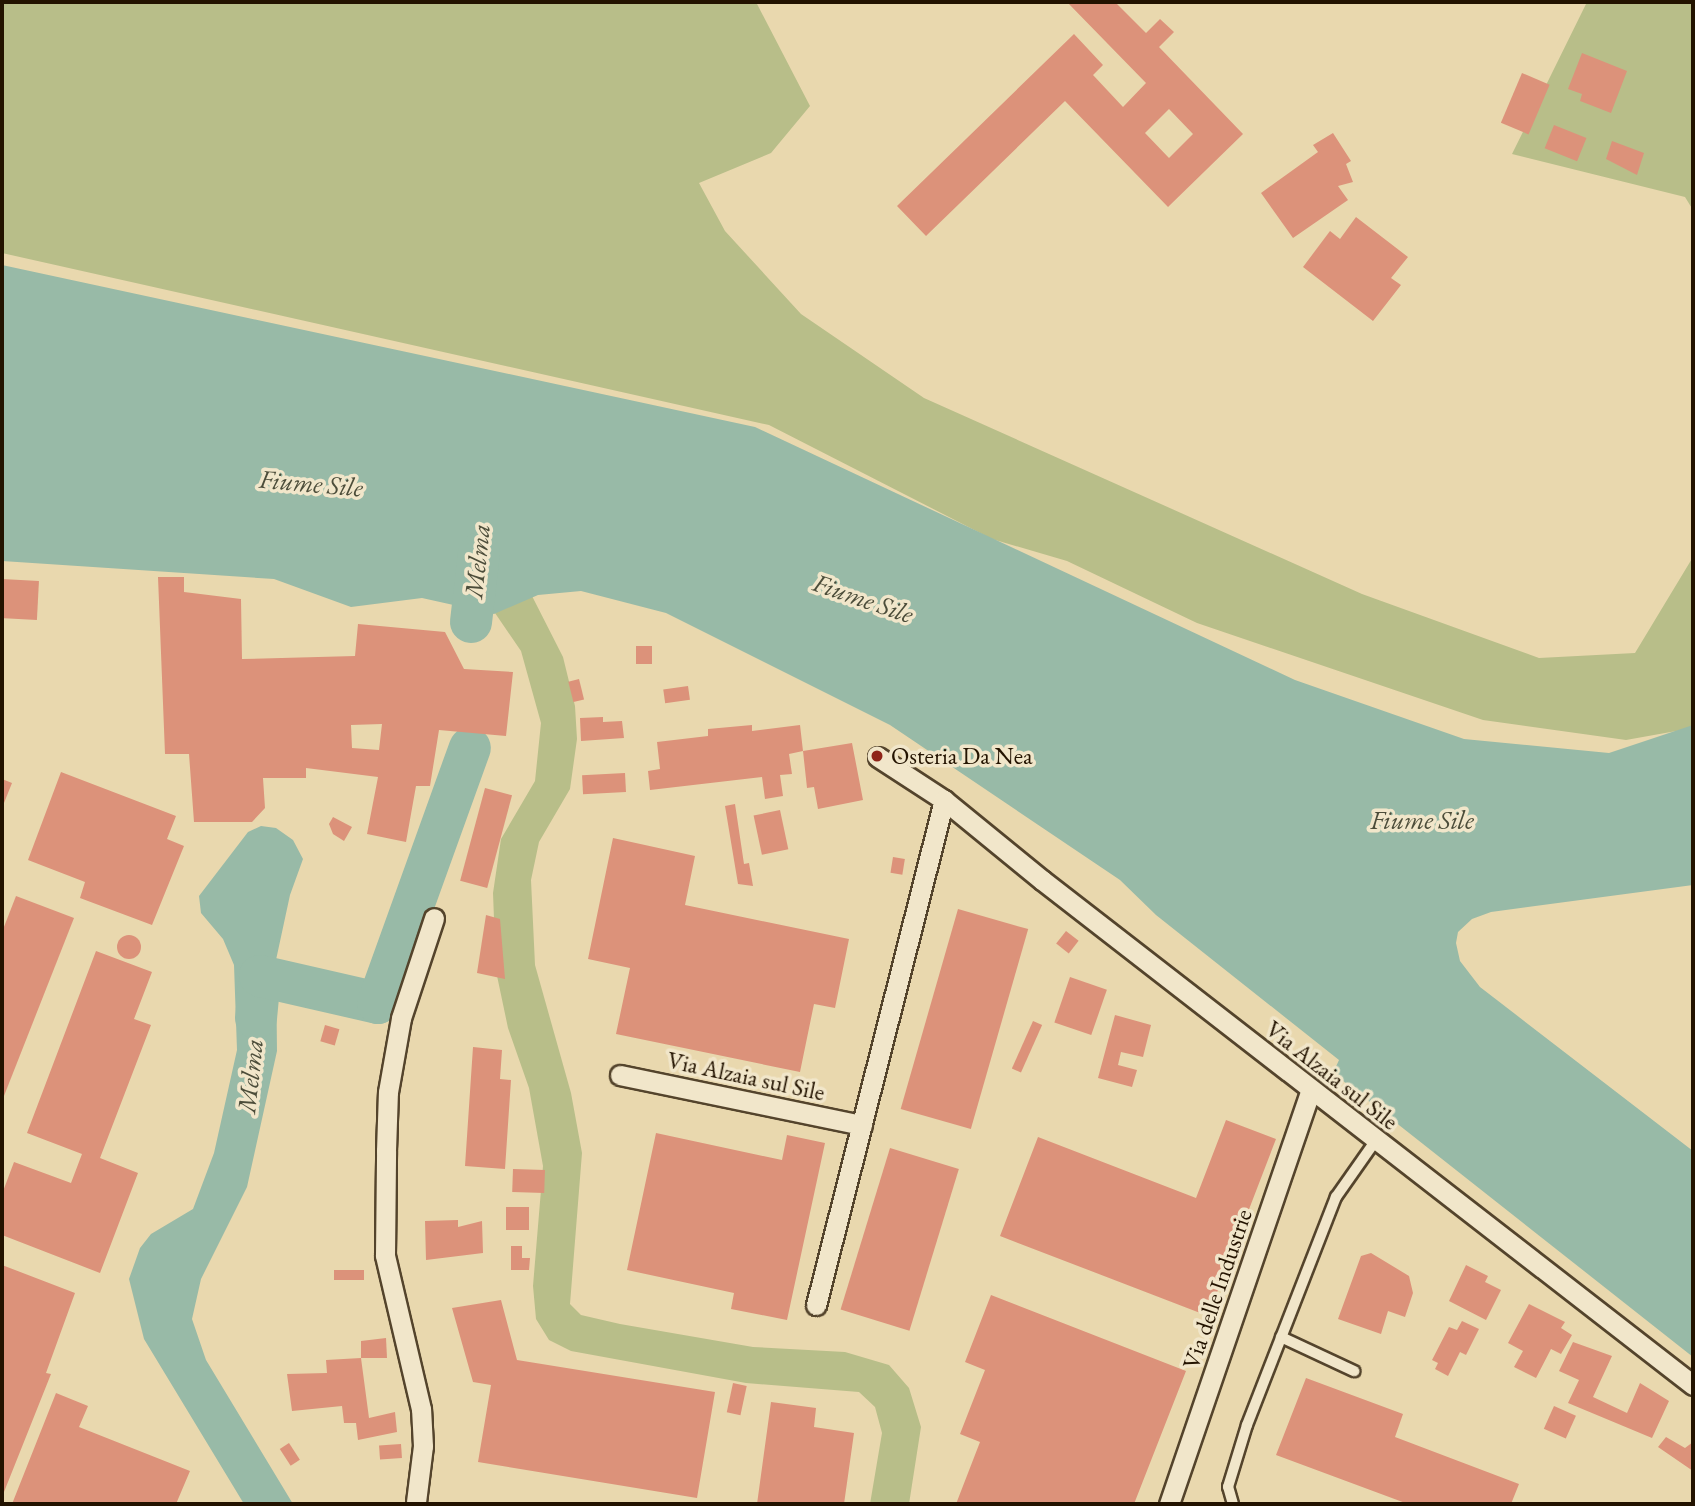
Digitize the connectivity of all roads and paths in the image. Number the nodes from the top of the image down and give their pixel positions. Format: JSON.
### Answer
{"nodes":[{"id":1,"x":878,"y":757,"type":"dead end"},
{"id":2,"x":944,"y":800,"type":"junction"},
{"id":3,"x":434,"y":918,"type":"dead end"},
{"id":4,"x":620,"y":1075,"type":"dead end"},
{"id":5,"x":1311,"y":1090,"type":"junction"},
{"id":6,"x":862,"y":1125,"type":"junction"},
{"id":7,"x":1376,"y":1140,"type":"junction"},
{"id":8,"x":816,"y":1305,"type":"dead end"},
{"id":9,"x":1281,"y":1337,"type":"junction"},
{"id":10,"x":1354,"y":1371,"type":"dead end"},
{"id":11,"x":1693,"y":1385,"type":"edge"},
{"id":12,"x":419,"y":1504,"type":"edge"},
{"id":13,"x":1169,"y":1504,"type":"edge"},
{"id":14,"x":1233,"y":1504,"type":"edge"}],
"edges":[{"from":1,"to":2,"type":"street","name":"Via Alzaia sul Sile"},
{"from":2,"to":5,"type":"street","name":"Via Alzaia sul Sile"},
{"from":2,"to":6,"type":"street"},
{"from":3,"to":12,"type":"street"},
{"from":4,"to":6,"type":"street","name":"Via Alzaia sul Sile"},
{"from":5,"to":7,"type":"street","name":"Via Alzaia sul Sile"},
{"from":5,"to":13,"type":"street","name":"Via delle Industrie"},
{"from":6,"to":8,"type":"street"},
{"from":7,"to":9,"type":"lane"},
{"from":7,"to":11,"type":"street","name":"Via Alzaia sul Sile"},
{"from":9,"to":10,"type":"lane"},
{"from":9,"to":14,"type":"lane"}]}
